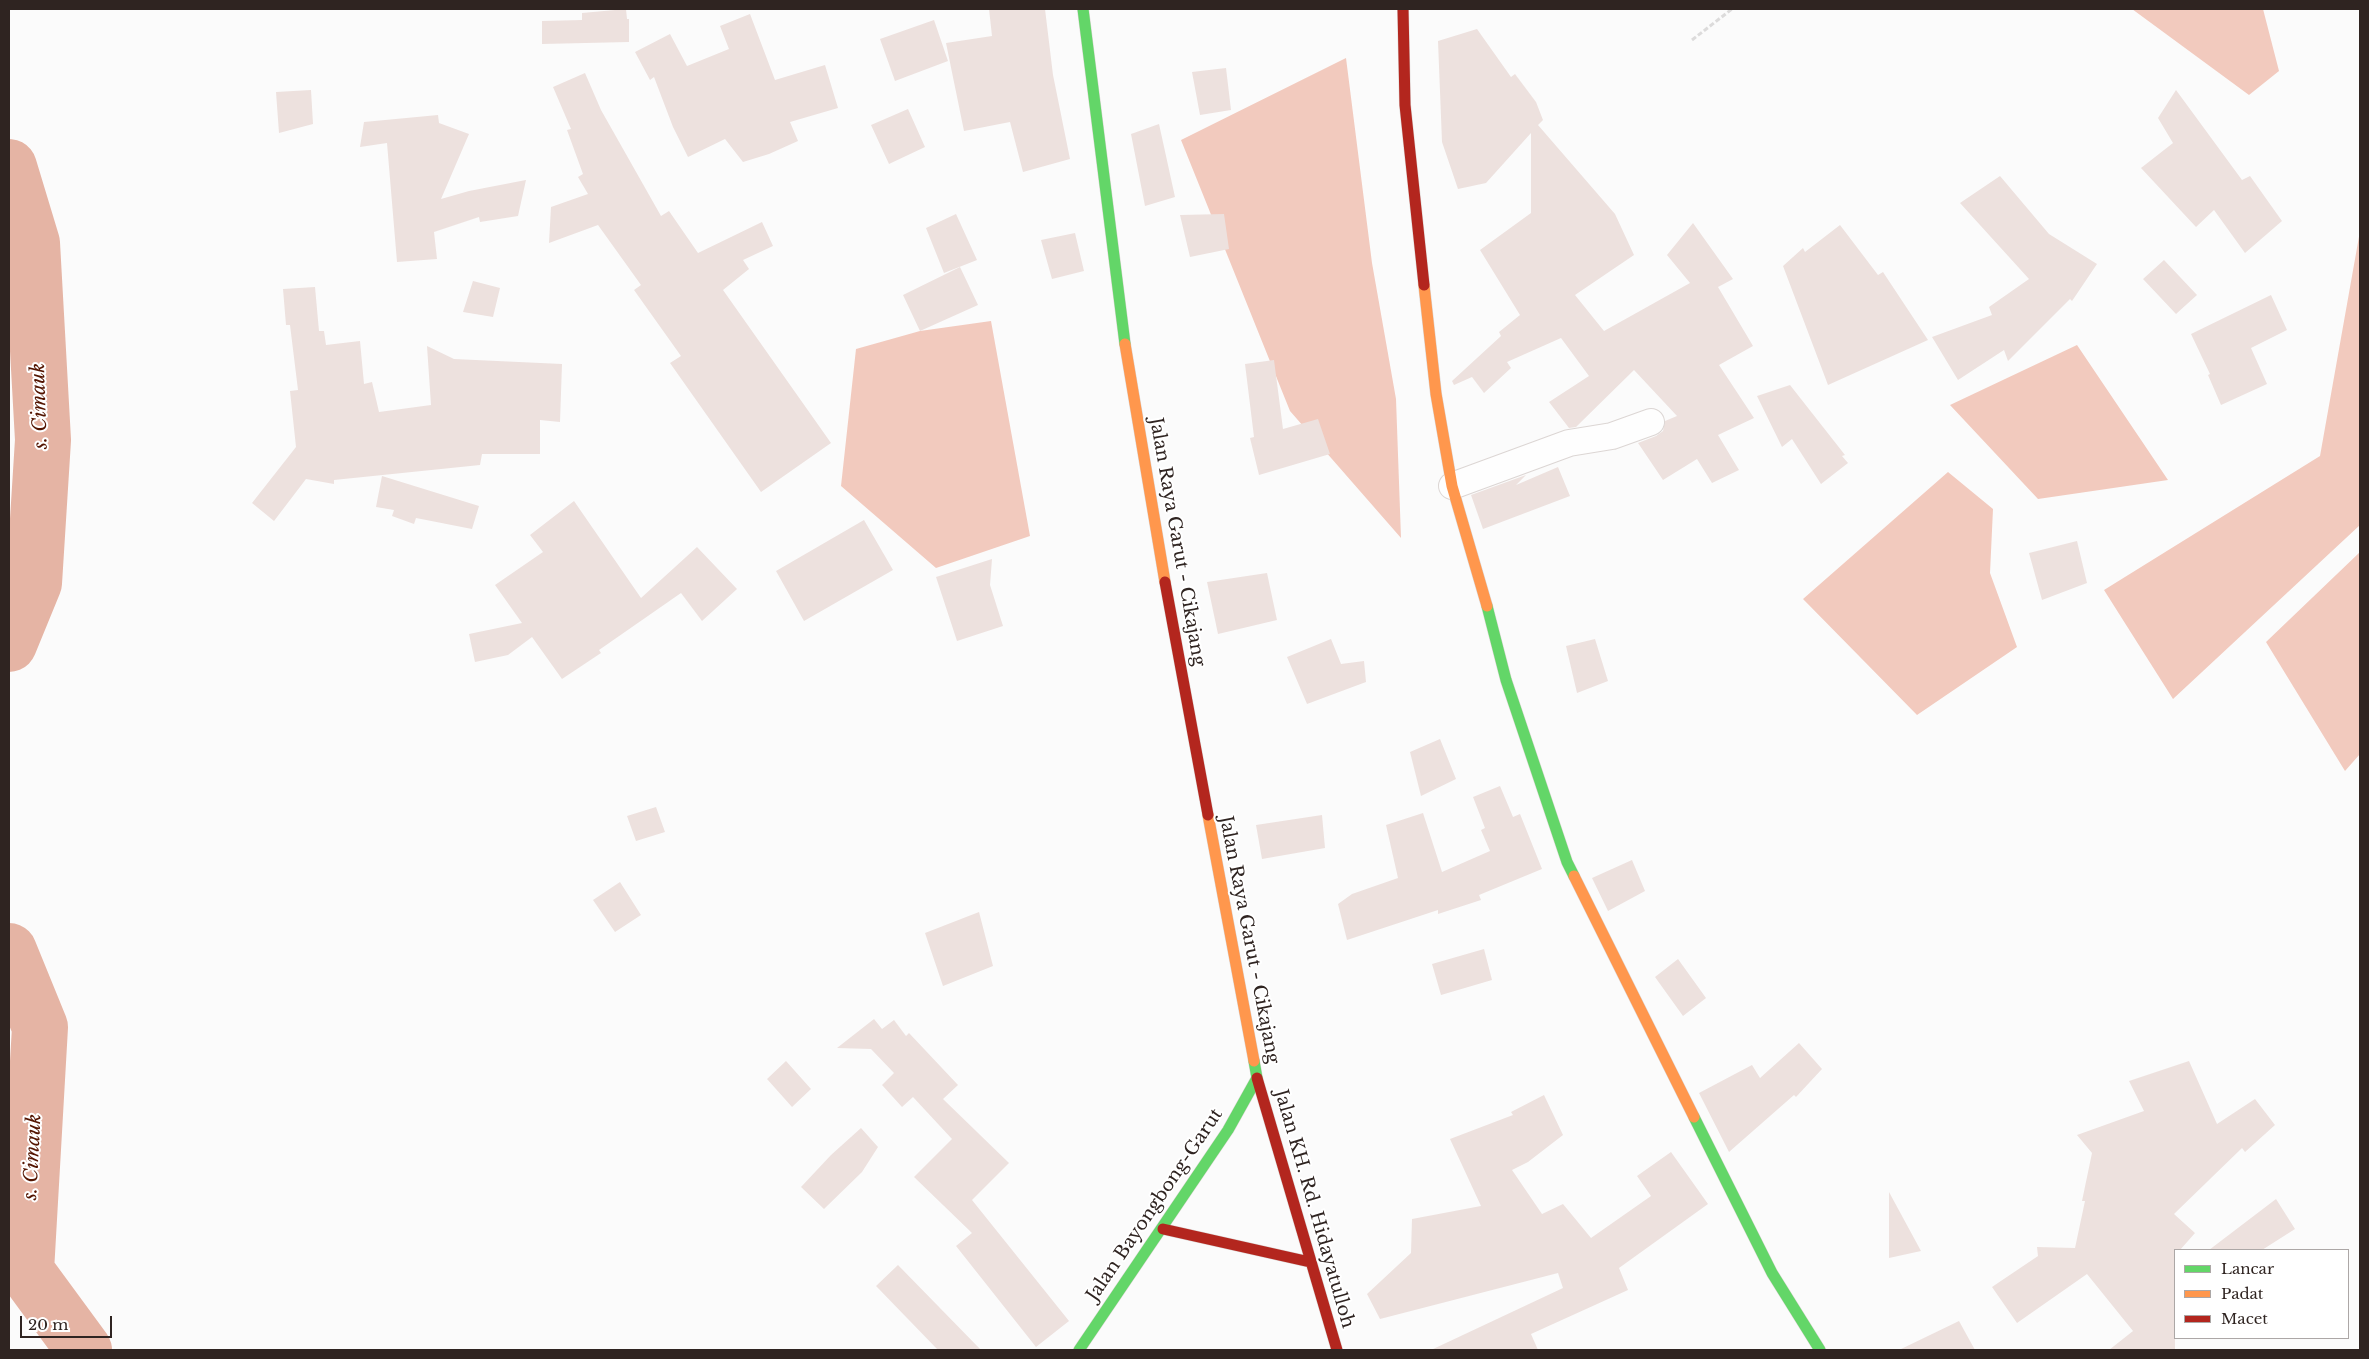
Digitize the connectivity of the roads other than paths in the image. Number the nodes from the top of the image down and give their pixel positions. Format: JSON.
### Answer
{"nodes":[{"id":1,"x":1083,"y":9,"type":"edge"},
{"id":2,"x":1403,"y":9,"type":"edge"},
{"id":3,"x":1651,"y":422,"type":"dead end"},
{"id":4,"x":1452,"y":486,"type":"junction"},
{"id":5,"x":1257,"y":1078,"type":"junction"},
{"id":6,"x":1164,"y":1229,"type":"junction"},
{"id":7,"x":1310,"y":1262,"type":"junction"},
{"id":8,"x":1079,"y":1350,"type":"edge"},
{"id":9,"x":1338,"y":1350,"type":"edge"},
{"id":10,"x":1820,"y":1350,"type":"edge"}],
"edges":[{"from":1,"to":5,"type":"main road","name":"Jalan Raya Garut - Cikajang"},
{"from":2,"to":4,"type":"main road"},
{"from":3,"to":4,"type":"street"},
{"from":4,"to":10,"type":"main road"},
{"from":5,"to":6,"type":"main road","name":"Jalan Bayongbong-Garut"},
{"from":5,"to":7,"type":"main road","name":"Jalan KH. Rd. Hidayatulloh"},
{"from":6,"to":7,"type":"main road"},
{"from":6,"to":8,"type":"main road","name":"Jalan Bayongbong-Garut"},
{"from":7,"to":9,"type":"main road","name":"Jalan KH. Rd. Hidayatulloh"}]}
